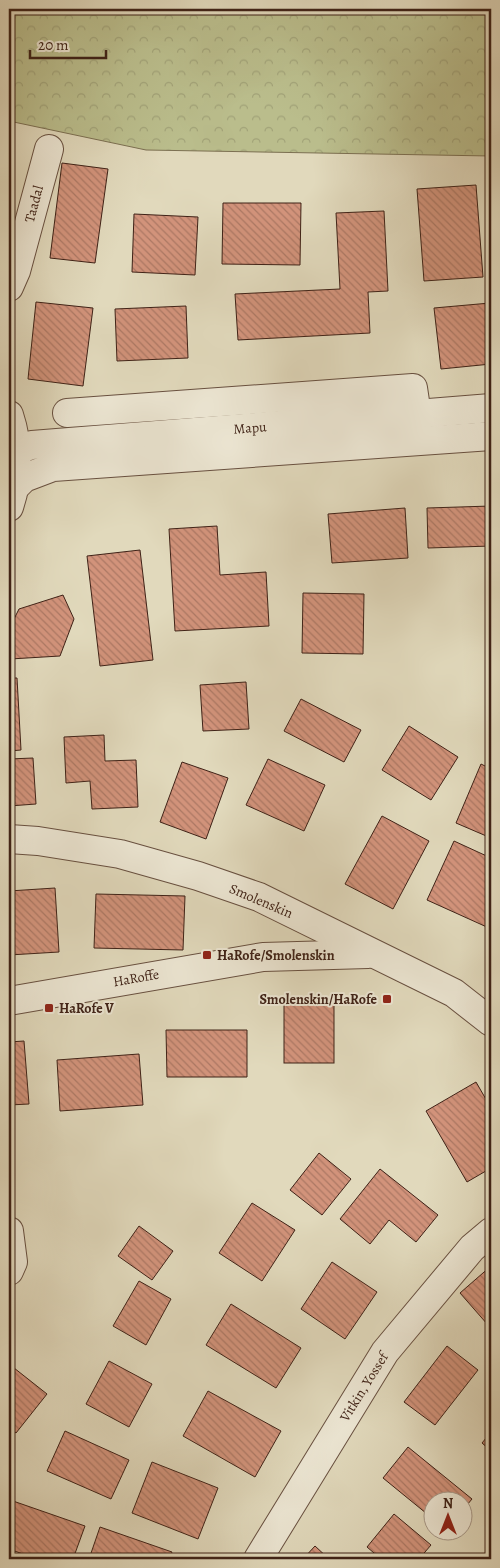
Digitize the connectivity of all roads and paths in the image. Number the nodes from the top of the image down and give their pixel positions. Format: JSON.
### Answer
{"nodes":[{"id":1,"x":49,"y":149,"type":"dead end"},
{"id":2,"x":9,"y":287,"type":"edge"},
{"id":3,"x":491,"y":408,"type":"edge"},
{"id":4,"x":67,"y":413,"type":"dead end"},
{"id":5,"x":417,"y":415,"type":"junction"},
{"id":6,"x":11,"y":435,"type":"edge"},
{"id":7,"x":491,"y":436,"type":"edge"},
{"id":8,"x":12,"y":496,"type":"edge"},
{"id":9,"x":9,"y":839,"type":"edge"},
{"id":10,"x":290,"y":912,"type":"junction"},
{"id":11,"x":372,"y":954,"type":"junction"},
{"id":12,"x":263,"y":957,"type":"junction"},
{"id":13,"x":9,"y":1001,"type":"edge"},
{"id":14,"x":491,"y":1022,"type":"edge"},
{"id":15,"x":9,"y":1231,"type":"edge"},
{"id":16,"x":491,"y":1232,"type":"edge"},
{"id":17,"x":9,"y":1271,"type":"edge"},
{"id":18,"x":258,"y":1559,"type":"edge"}],
"edges":[{"from":1,"to":2,"type":"street","name":"Taadal"},
{"from":3,"to":5,"type":"street","name":"Mapu"},
{"from":4,"to":5,"type":"street"},
{"from":5,"to":6,"type":"street","name":"Mapu"},
{"from":6,"to":8,"type":"street"},
{"from":7,"to":8,"type":"street","name":"Mapu"},
{"from":9,"to":10,"type":"street","name":"Smolenskin"},
{"from":10,"to":11,"type":"street","name":"Smolenskin"},
{"from":10,"to":12,"type":"street","name":"HaRoffe"},
{"from":11,"to":12,"type":"street","name":"HaRoffe"},
{"from":11,"to":14,"type":"street","name":"Smolenskin"},
{"from":12,"to":13,"type":"street","name":"HaRoffe"},
{"from":15,"to":17,"type":"street"},
{"from":16,"to":18,"type":"street","name":"Vitkin, Yossef"}]}
